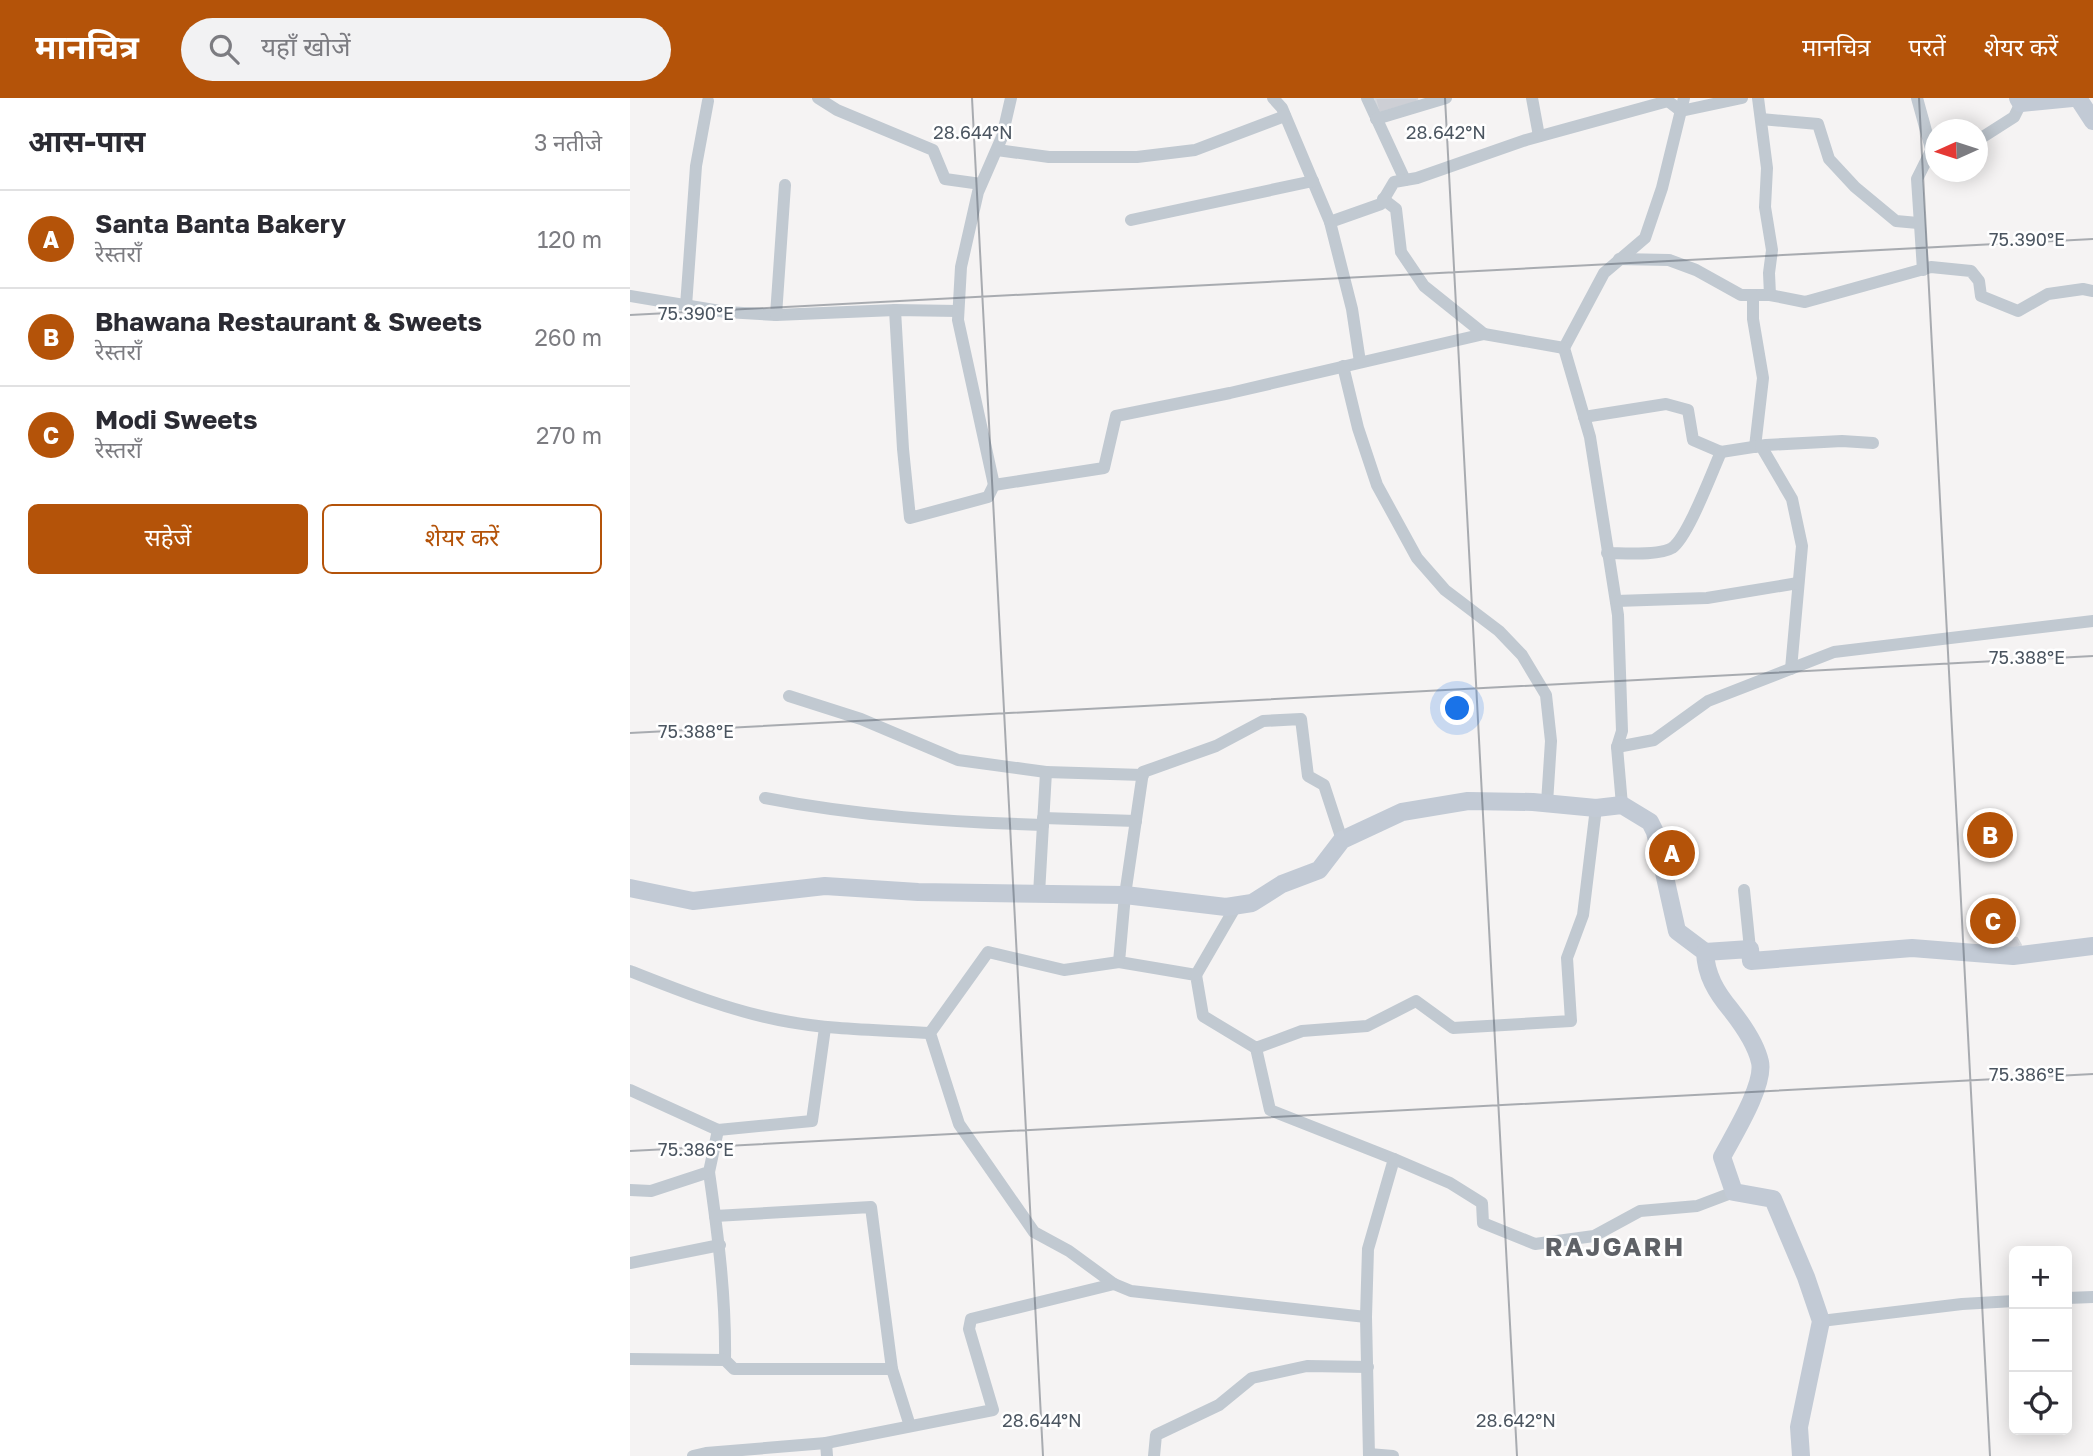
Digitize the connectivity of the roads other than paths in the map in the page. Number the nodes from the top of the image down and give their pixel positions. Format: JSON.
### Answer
{"nodes":[{"id":1,"x":818,"y":98,"type":"edge"},
{"id":2,"x":1011,"y":98,"type":"edge"},
{"id":3,"x":1273,"y":98,"type":"edge"},
{"id":4,"x":1367,"y":98,"type":"edge"},
{"id":5,"x":1446,"y":98,"type":"edge"},
{"id":6,"x":1532,"y":98,"type":"edge"},
{"id":7,"x":1742,"y":98,"type":"edge"},
{"id":8,"x":1758,"y":98,"type":"edge"},
{"id":9,"x":1917,"y":98,"type":"edge"},
{"id":10,"x":2072,"y":98,"type":"edge"},
{"id":11,"x":2078,"y":98,"type":"edge"},
{"id":12,"x":708,"y":101,"type":"dead end"},
{"id":13,"x":2020,"y":101,"type":"edge"},
{"id":14,"x":1422,"y":102,"type":"edge"},
{"id":15,"x":1682,"y":104,"type":"edge"},
{"id":16,"x":1285,"y":116,"type":"junction"},
{"id":17,"x":1376,"y":119,"type":"junction"},
{"id":18,"x":1761,"y":119,"type":"junction"},
{"id":19,"x":2093,"y":121,"type":"edge"},
{"id":20,"x":1925,"y":123,"type":"edge"},
{"id":21,"x":1988,"y":134,"type":"edge"},
{"id":22,"x":1539,"y":136,"type":"junction"},
{"id":23,"x":997,"y":149,"type":"junction"},
{"id":24,"x":1925,"y":166,"type":"edge"},
{"id":25,"x":1405,"y":180,"type":"junction"},
{"id":26,"x":1313,"y":181,"type":"junction"},
{"id":27,"x":981,"y":184,"type":"junction"},
{"id":28,"x":785,"y":185,"type":"dead end"},
{"id":29,"x":1384,"y":199,"type":"junction"},
{"id":30,"x":1131,"y":220,"type":"dead end"},
{"id":31,"x":1330,"y":222,"type":"junction"},
{"id":32,"x":1918,"y":223,"type":"junction"},
{"id":33,"x":1619,"y":259,"type":"junction"},
{"id":34,"x":1923,"y":270,"type":"junction"},
{"id":35,"x":2093,"y":291,"type":"edge"},
{"id":36,"x":1753,"y":295,"type":"junction"},
{"id":37,"x":1770,"y":295,"type":"junction"},
{"id":38,"x":630,"y":296,"type":"edge"},
{"id":39,"x":686,"y":306,"type":"junction"},
{"id":40,"x":895,"y":310,"type":"junction"},
{"id":41,"x":958,"y":311,"type":"junction"},
{"id":42,"x":776,"y":315,"type":"junction"},
{"id":43,"x":1484,"y":334,"type":"junction"},
{"id":44,"x":1564,"y":348,"type":"junction"},
{"id":45,"x":1360,"y":362,"type":"junction"},
{"id":46,"x":1343,"y":366,"type":"junction"},
{"id":47,"x":1584,"y":417,"type":"junction"},
{"id":48,"x":1873,"y":443,"type":"dead end"},
{"id":49,"x":1758,"y":446,"type":"junction"},
{"id":50,"x":1721,"y":452,"type":"junction"},
{"id":51,"x":994,"y":485,"type":"junction"},
{"id":52,"x":1607,"y":553,"type":"junction"},
{"id":53,"x":1798,"y":583,"type":"junction"},
{"id":54,"x":1616,"y":601,"type":"junction"},
{"id":55,"x":2093,"y":621,"type":"edge"},
{"id":56,"x":1791,"y":668,"type":"junction"},
{"id":57,"x":789,"y":696,"type":"dead end"},
{"id":58,"x":1617,"y":747,"type":"junction"},
{"id":59,"x":1046,"y":772,"type":"junction"},
{"id":60,"x":1143,"y":775,"type":"junction"},
{"id":61,"x":765,"y":797,"type":"dead end"},
{"id":62,"x":1547,"y":803,"type":"junction"},
{"id":63,"x":1622,"y":805,"type":"junction"},
{"id":64,"x":1596,"y":808,"type":"junction"},
{"id":65,"x":1043,"y":821,"type":"junction"},
{"id":66,"x":1136,"y":821,"type":"junction"},
{"id":67,"x":1342,"y":840,"type":"junction"},
{"id":68,"x":630,"y":888,"type":"edge"},
{"id":69,"x":1744,"y":890,"type":"dead end"},
{"id":70,"x":1039,"y":894,"type":"junction"},
{"id":71,"x":1125,"y":895,"type":"junction"},
{"id":72,"x":1236,"y":906,"type":"junction"},
{"id":73,"x":2093,"y":946,"type":"edge"},
{"id":74,"x":1750,"y":949,"type":"junction"},
{"id":75,"x":1705,"y":952,"type":"junction"},
{"id":76,"x":1119,"y":962,"type":"junction"},
{"id":77,"x":630,"y":971,"type":"edge"},
{"id":78,"x":1196,"y":975,"type":"junction"},
{"id":79,"x":825,"y":1028,"type":"junction"},
{"id":80,"x":930,"y":1032,"type":"junction"},
{"id":81,"x":1256,"y":1048,"type":"junction"},
{"id":82,"x":630,"y":1090,"type":"edge"},
{"id":83,"x":718,"y":1130,"type":"junction"},
{"id":84,"x":1394,"y":1159,"type":"junction"},
{"id":85,"x":709,"y":1172,"type":"junction"},
{"id":86,"x":630,"y":1190,"type":"edge"},
{"id":87,"x":1734,"y":1192,"type":"junction"},
{"id":88,"x":715,"y":1216,"type":"junction"},
{"id":89,"x":720,"y":1245,"type":"junction"},
{"id":90,"x":630,"y":1263,"type":"edge"},
{"id":91,"x":1114,"y":1284,"type":"junction"},
{"id":92,"x":2093,"y":1297,"type":"edge"},
{"id":93,"x":2072,"y":1298,"type":"edge"},
{"id":94,"x":2009,"y":1301,"type":"edge"},
{"id":95,"x":1366,"y":1317,"type":"junction"},
{"id":96,"x":1821,"y":1321,"type":"junction"},
{"id":97,"x":630,"y":1359,"type":"edge"},
{"id":98,"x":725,"y":1360,"type":"junction"},
{"id":99,"x":1368,"y":1367,"type":"junction"},
{"id":100,"x":892,"y":1369,"type":"junction"},
{"id":101,"x":910,"y":1426,"type":"junction"},
{"id":102,"x":827,"y":1449,"type":"edge"},
{"id":103,"x":1369,"y":1455,"type":"edge"},
{"id":104,"x":693,"y":1456,"type":"edge"},
{"id":105,"x":1154,"y":1456,"type":"edge"},
{"id":106,"x":1393,"y":1456,"type":"edge"},
{"id":107,"x":1801,"y":1456,"type":"edge"}],
"edges":[{"from":1,"to":27,"type":"street"},
{"from":2,"to":23,"type":"street"},
{"from":3,"to":16,"type":"street"},
{"from":4,"to":17,"type":"street"},
{"from":5,"to":14,"type":"street"},
{"from":6,"to":22,"type":"street"},
{"from":7,"to":15,"type":"street"},
{"from":8,"to":18,"type":"street"},
{"from":9,"to":20,"type":"street"},
{"from":10,"to":13,"type":"street"},
{"from":11,"to":19,"type":"street"},
{"from":12,"to":39,"type":"street"},
{"from":13,"to":21,"type":"street"},
{"from":14,"to":17,"type":"street"},
{"from":15,"to":22,"type":"street"},
{"from":15,"to":33,"type":"street"},
{"from":16,"to":23,"type":"street"},
{"from":16,"to":26,"type":"street"},
{"from":17,"to":25,"type":"street"},
{"from":18,"to":32,"type":"street"},
{"from":18,"to":37,"type":"street"},
{"from":22,"to":25,"type":"street"},
{"from":23,"to":27,"type":"street"},
{"from":24,"to":32,"type":"street"},
{"from":25,"to":29,"type":"street"},
{"from":26,"to":30,"type":"street"},
{"from":26,"to":31,"type":"street"},
{"from":27,"to":41,"type":"street"},
{"from":28,"to":42,"type":"street"},
{"from":29,"to":31,"type":"street"},
{"from":29,"to":43,"type":"street"},
{"from":31,"to":45,"type":"street"},
{"from":32,"to":34,"type":"street"},
{"from":33,"to":36,"type":"street"},
{"from":33,"to":44,"type":"street"},
{"from":34,"to":35,"type":"street"},
{"from":34,"to":37,"type":"street"},
{"from":36,"to":37,"type":"street"},
{"from":36,"to":49,"type":"street"},
{"from":38,"to":39,"type":"street"},
{"from":39,"to":42,"type":"street"},
{"from":40,"to":41,"type":"street"},
{"from":40,"to":42,"type":"street"},
{"from":40,"to":51,"type":"street"},
{"from":41,"to":51,"type":"street"},
{"from":43,"to":44,"type":"street"},
{"from":43,"to":45,"type":"street"},
{"from":44,"to":47,"type":"street"},
{"from":45,"to":46,"type":"street"},
{"from":46,"to":51,"type":"street"},
{"from":46,"to":62,"type":"street"},
{"from":47,"to":50,"type":"street"},
{"from":47,"to":52,"type":"street"},
{"from":48,"to":49,"type":"street"},
{"from":49,"to":50,"type":"street"},
{"from":49,"to":53,"type":"street"},
{"from":50,"to":52,"type":"street"},
{"from":52,"to":54,"type":"street"},
{"from":53,"to":54,"type":"street"},
{"from":53,"to":56,"type":"street"},
{"from":54,"to":58,"type":"street"},
{"from":55,"to":56,"type":"street"},
{"from":56,"to":58,"type":"street"},
{"from":57,"to":59,"type":"street"},
{"from":58,"to":63,"type":"street"},
{"from":59,"to":60,"type":"street"},
{"from":59,"to":65,"type":"street"},
{"from":60,"to":66,"type":"street"},
{"from":60,"to":67,"type":"street"},
{"from":61,"to":65,"type":"street"},
{"from":62,"to":64,"type":"street"},
{"from":62,"to":67,"type":"street"},
{"from":63,"to":64,"type":"street"},
{"from":63,"to":75,"type":"street"},
{"from":64,"to":81,"type":"street"},
{"from":65,"to":66,"type":"street"},
{"from":65,"to":70,"type":"street"},
{"from":66,"to":71,"type":"street"},
{"from":67,"to":72,"type":"street"},
{"from":68,"to":70,"type":"street"},
{"from":69,"to":74,"type":"street"},
{"from":70,"to":71,"type":"street"},
{"from":71,"to":72,"type":"street"},
{"from":71,"to":76,"type":"street"},
{"from":72,"to":78,"type":"street"},
{"from":73,"to":74,"type":"street"},
{"from":74,"to":75,"type":"street"},
{"from":75,"to":87,"type":"street"},
{"from":76,"to":78,"type":"street"},
{"from":76,"to":80,"type":"street"},
{"from":77,"to":79,"type":"street"},
{"from":78,"to":81,"type":"street"},
{"from":79,"to":80,"type":"street"},
{"from":79,"to":83,"type":"street"},
{"from":80,"to":91,"type":"street"},
{"from":81,"to":84,"type":"street"},
{"from":82,"to":83,"type":"street"},
{"from":83,"to":85,"type":"street"},
{"from":84,"to":87,"type":"street"},
{"from":84,"to":95,"type":"street"},
{"from":85,"to":86,"type":"street"},
{"from":85,"to":88,"type":"street"},
{"from":87,"to":96,"type":"street"},
{"from":88,"to":89,"type":"street"},
{"from":88,"to":100,"type":"street"},
{"from":89,"to":90,"type":"street"},
{"from":89,"to":98,"type":"street"},
{"from":91,"to":95,"type":"street"},
{"from":91,"to":101,"type":"street"},
{"from":92,"to":93,"type":"street"},
{"from":94,"to":96,"type":"street"},
{"from":95,"to":99,"type":"street"},
{"from":96,"to":107,"type":"street"},
{"from":97,"to":98,"type":"street"},
{"from":98,"to":100,"type":"street"},
{"from":99,"to":103,"type":"street"},
{"from":99,"to":105,"type":"street"},
{"from":100,"to":101,"type":"street"},
{"from":101,"to":102,"type":"street"},
{"from":102,"to":104,"type":"street"},
{"from":103,"to":106,"type":"street"}]}
